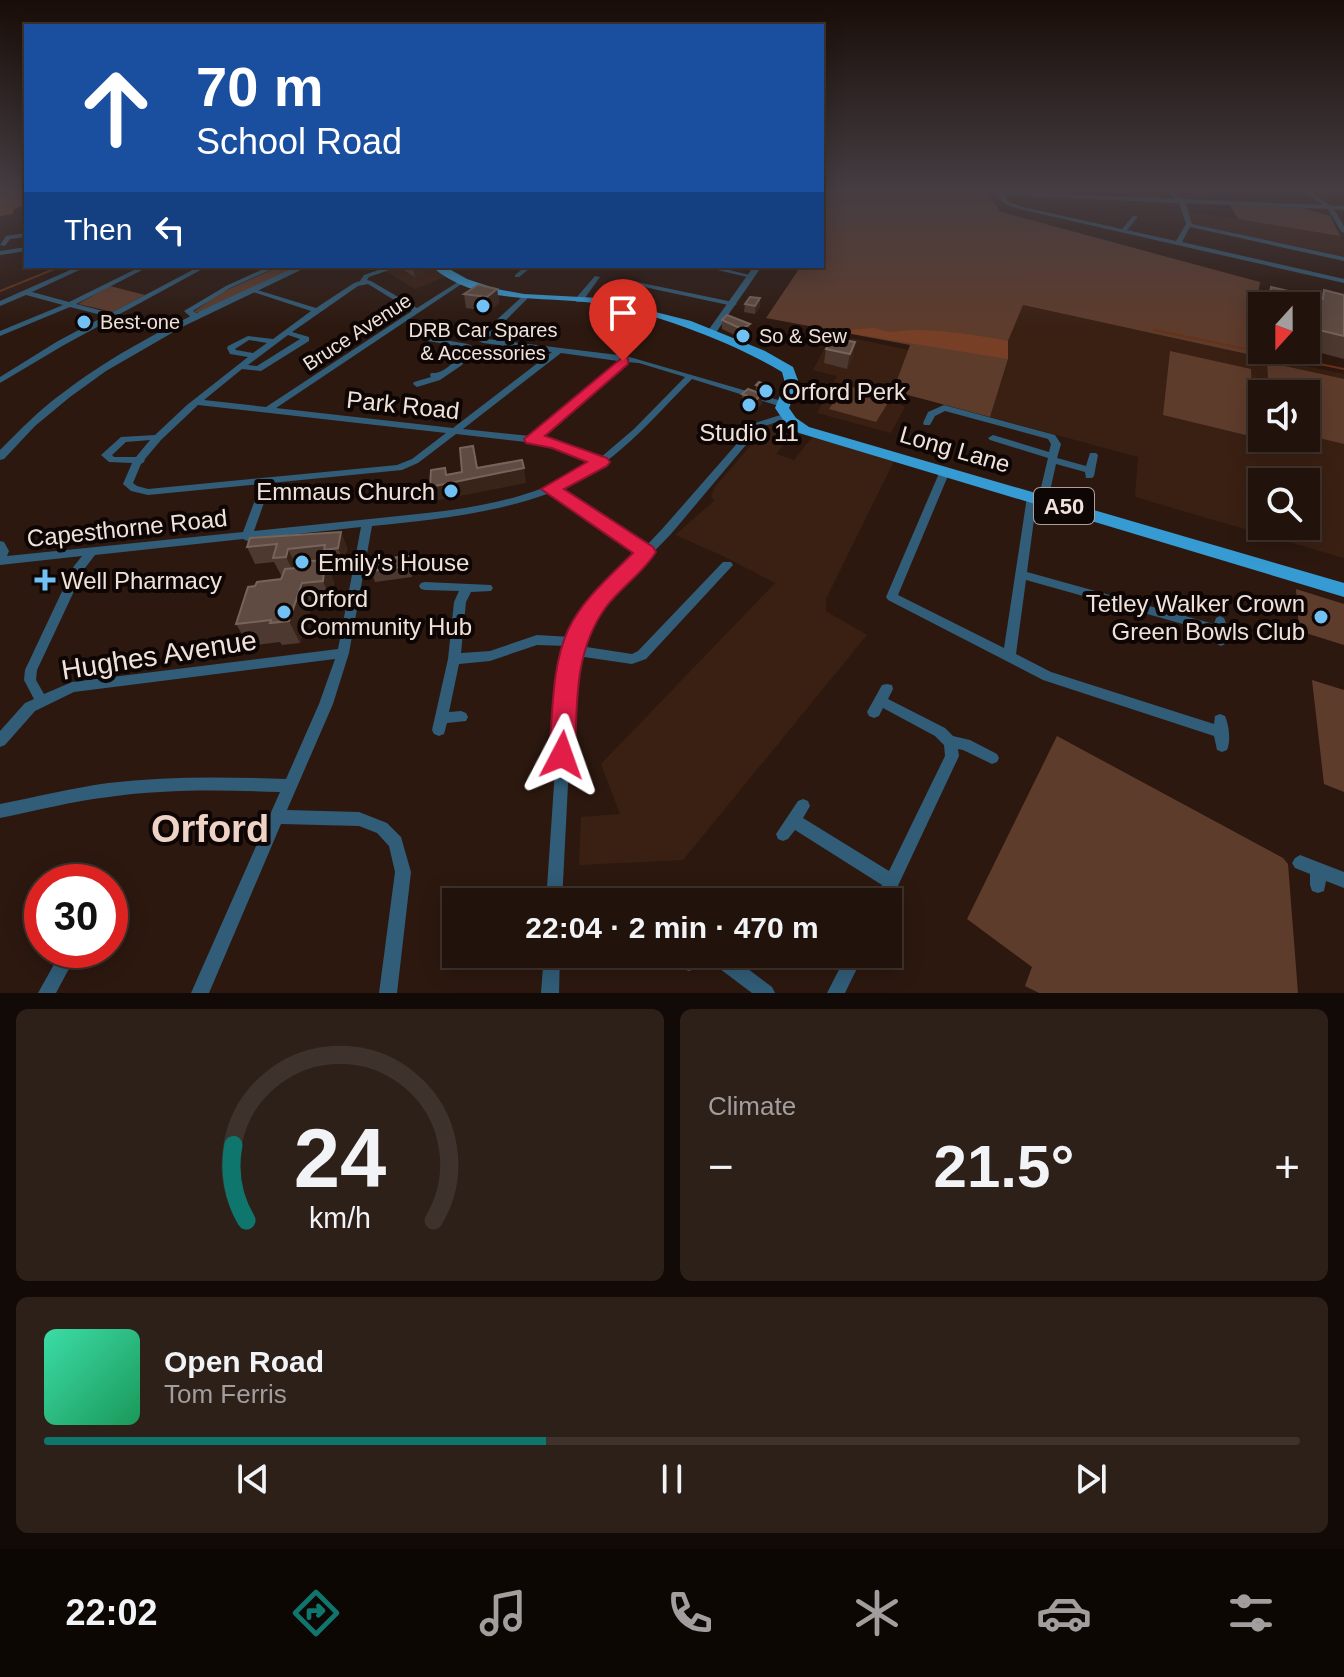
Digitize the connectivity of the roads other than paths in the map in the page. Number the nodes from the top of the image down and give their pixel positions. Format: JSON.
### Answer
{"nodes":[{"id":1,"x":23,"y":235,"type":"edge"},
{"id":2,"x":1143,"y":235,"type":"edge"},
{"id":3,"x":1183,"y":235,"type":"edge"},
{"id":4,"x":1236,"y":235,"type":"edge"},
{"id":5,"x":1178,"y":243,"type":"junction"},
{"id":6,"x":2,"y":249,"type":"edge"},
{"id":7,"x":24,"y":249,"type":"edge"},
{"id":8,"x":1344,"y":259,"type":"edge"},
{"id":9,"x":81,"y":268,"type":"edge"},
{"id":10,"x":143,"y":268,"type":"edge"},
{"id":11,"x":201,"y":268,"type":"edge"},
{"id":12,"x":272,"y":268,"type":"edge"},
{"id":13,"x":301,"y":268,"type":"edge"},
{"id":14,"x":440,"y":268,"type":"edge"},
{"id":15,"x":527,"y":268,"type":"edge"},
{"id":16,"x":713,"y":268,"type":"edge"},
{"id":17,"x":757,"y":268,"type":"edge"},
{"id":18,"x":387,"y":269,"type":"dead end"},
{"id":19,"x":517,"y":276,"type":"dead end"},
{"id":20,"x":751,"y":276,"type":"junction"},
{"id":21,"x":597,"y":277,"type":"dead end"},
{"id":22,"x":363,"y":281,"type":"junction"},
{"id":23,"x":463,"y":281,"type":"junction"},
{"id":24,"x":1344,"y":281,"type":"edge"},
{"id":25,"x":632,"y":283,"type":"dead end"},
{"id":26,"x":252,"y":290,"type":"junction"},
{"id":27,"x":28,"y":293,"type":"junction"},
{"id":28,"x":524,"y":297,"type":"junction"},
{"id":29,"x":579,"y":300,"type":"junction"},
{"id":30,"x":0,"y":304,"type":"edge"},
{"id":31,"x":71,"y":304,"type":"junction"},
{"id":32,"x":733,"y":304,"type":"junction"},
{"id":33,"x":317,"y":311,"type":"junction"},
{"id":34,"x":417,"y":311,"type":"junction"},
{"id":35,"x":113,"y":316,"type":"junction"},
{"id":36,"x":196,"y":317,"type":"junction"},
{"id":37,"x":166,"y":331,"type":"junction"},
{"id":38,"x":286,"y":332,"type":"junction"},
{"id":39,"x":712,"y":332,"type":"junction"},
{"id":40,"x":0,"y":334,"type":"edge"},
{"id":41,"x":422,"y":339,"type":"dead end"},
{"id":42,"x":482,"y":340,"type":"junction"},
{"id":43,"x":273,"y":341,"type":"junction"},
{"id":44,"x":468,"y":346,"type":"junction"},
{"id":45,"x":560,"y":350,"type":"junction"},
{"id":46,"x":253,"y":355,"type":"junction"},
{"id":47,"x":626,"y":358,"type":"junction"},
{"id":48,"x":240,"y":366,"type":"junction"},
{"id":49,"x":691,"y":376,"type":"junction"},
{"id":50,"x":0,"y":381,"type":"edge"},
{"id":51,"x":417,"y":384,"type":"dead end"},
{"id":52,"x":197,"y":402,"type":"junction"},
{"id":53,"x":268,"y":410,"type":"junction"},
{"id":54,"x":785,"y":410,"type":"junction"},
{"id":55,"x":917,"y":414,"type":"dead end"},
{"id":56,"x":454,"y":430,"type":"junction"},
{"id":57,"x":1000,"y":436,"type":"dead end"},
{"id":58,"x":160,"y":437,"type":"junction"},
{"id":59,"x":532,"y":439,"type":"junction"},
{"id":60,"x":1093,"y":455,"type":"dead end"},
{"id":61,"x":0,"y":457,"type":"edge"},
{"id":62,"x":1053,"y":458,"type":"junction"},
{"id":63,"x":141,"y":460,"type":"junction"},
{"id":64,"x":601,"y":462,"type":"junction"},
{"id":65,"x":945,"y":471,"type":"junction"},
{"id":66,"x":267,"y":480,"type":"junction"},
{"id":67,"x":550,"y":489,"type":"junction"},
{"id":68,"x":1038,"y":499,"type":"junction"},
{"id":69,"x":367,"y":523,"type":"junction"},
{"id":70,"x":247,"y":537,"type":"junction"},
{"id":71,"x":0,"y":545,"type":"edge"},
{"id":72,"x":91,"y":552,"type":"junction"},
{"id":73,"x":646,"y":552,"type":"junction"},
{"id":74,"x":0,"y":561,"type":"edge"},
{"id":75,"x":727,"y":565,"type":"dead end"},
{"id":76,"x":1022,"y":575,"type":"junction"},
{"id":77,"x":425,"y":586,"type":"dead end"},
{"id":78,"x":467,"y":587,"type":"junction"},
{"id":79,"x":487,"y":588,"type":"dead end"},
{"id":80,"x":1344,"y":590,"type":"edge"},
{"id":81,"x":1220,"y":631,"type":"dead end"},
{"id":82,"x":574,"y":646,"type":"junction"},
{"id":83,"x":343,"y":653,"type":"junction"},
{"id":84,"x":1009,"y":657,"type":"junction"},
{"id":85,"x":454,"y":659,"type":"junction"},
{"id":86,"x":41,"y":700,"type":"junction"},
{"id":87,"x":881,"y":701,"type":"dead end"},
{"id":88,"x":461,"y":717,"type":"dead end"},
{"id":89,"x":1221,"y":733,"type":"dead end"},
{"id":90,"x":0,"y":741,"type":"edge"},
{"id":91,"x":950,"y":742,"type":"junction"},
{"id":92,"x":992,"y":758,"type":"dead end"},
{"id":93,"x":291,"y":786,"type":"junction"},
{"id":94,"x":803,"y":806,"type":"dead end"},
{"id":95,"x":0,"y":811,"type":"edge"},
{"id":96,"x":277,"y":817,"type":"junction"},
{"id":97,"x":793,"y":820,"type":"junction"},
{"id":98,"x":783,"y":834,"type":"dead end"},
{"id":99,"x":1300,"y":863,"type":"dead end"},
{"id":100,"x":1344,"y":880,"type":"edge"},
{"id":101,"x":892,"y":882,"type":"junction"},
{"id":102,"x":555,"y":888,"type":"edge"},
{"id":103,"x":889,"y":888,"type":"edge"},
{"id":104,"x":61,"y":968,"type":"edge"},
{"id":105,"x":551,"y":968,"type":"edge"},
{"id":106,"x":733,"y":968,"type":"edge"},
{"id":107,"x":849,"y":968,"type":"edge"},
{"id":108,"x":47,"y":993,"type":"edge"},
{"id":109,"x":200,"y":993,"type":"edge"},
{"id":110,"x":388,"y":993,"type":"edge"},
{"id":111,"x":550,"y":993,"type":"edge"},
{"id":112,"x":766,"y":993,"type":"edge"},
{"id":113,"x":836,"y":993,"type":"edge"}],
"edges":[{"from":1,"to":6,"type":"street"},
{"from":2,"to":5,"type":"street"},
{"from":3,"to":5,"type":"street"},
{"from":4,"to":8,"type":"street"},
{"from":5,"to":24,"type":"street"},
{"from":6,"to":7,"type":"street"},
{"from":9,"to":27,"type":"street"},
{"from":10,"to":31,"type":"street"},
{"from":11,"to":35,"type":"street"},
{"from":12,"to":36,"type":"street"},
{"from":13,"to":26,"type":"street"},
{"from":14,"to":23,"type":"main road"},
{"from":15,"to":19,"type":"street"},
{"from":16,"to":20,"type":"street"},
{"from":17,"to":20,"type":"street"},
{"from":18,"to":22,"type":"street"},
{"from":20,"to":32,"type":"street"},
{"from":21,"to":29,"type":"street"},
{"from":22,"to":33,"type":"street"},
{"from":22,"to":34,"type":"street"},
{"from":23,"to":28,"type":"main road"},
{"from":23,"to":34,"type":"street","name":"Bruce Avenue"},
{"from":25,"to":32,"type":"street"},
{"from":26,"to":33,"type":"street"},
{"from":26,"to":36,"type":"street"},
{"from":27,"to":30,"type":"street"},
{"from":27,"to":31,"type":"street"},
{"from":28,"to":29,"type":"main road"},
{"from":28,"to":42,"type":"street"},
{"from":29,"to":39,"type":"main road"},
{"from":31,"to":35,"type":"street"},
{"from":31,"to":40,"type":"street"},
{"from":32,"to":39,"type":"street"},
{"from":33,"to":38,"type":"street"},
{"from":34,"to":53,"type":"street","name":"Bruce Avenue"},
{"from":35,"to":37,"type":"street"},
{"from":35,"to":50,"type":"street"},
{"from":36,"to":37,"type":"street"},
{"from":37,"to":61,"type":"street"},
{"from":38,"to":43,"type":"street"},
{"from":38,"to":48,"type":"street"},
{"from":39,"to":54,"type":"main road"},
{"from":41,"to":44,"type":"street"},
{"from":42,"to":44,"type":"street"},
{"from":42,"to":45,"type":"street"},
{"from":43,"to":46,"type":"street"},
{"from":43,"to":46,"type":"street"},
{"from":44,"to":51,"type":"street"},
{"from":45,"to":47,"type":"street"},
{"from":45,"to":56,"type":"street"},
{"from":46,"to":48,"type":"street"},
{"from":47,"to":49,"type":"street"},
{"from":47,"to":59,"type":"street"},
{"from":48,"to":52,"type":"street"},
{"from":49,"to":54,"type":"street"},
{"from":49,"to":64,"type":"street","name":"Capesthorne Road"},
{"from":52,"to":53,"type":"street","name":"Park Road"},
{"from":52,"to":58,"type":"street"},
{"from":53,"to":56,"type":"street","name":"Park Road"},
{"from":54,"to":65,"type":"main road","name":"Long Lane","number":"A50"},
{"from":54,"to":73,"type":"street"},
{"from":55,"to":62,"type":"street"},
{"from":56,"to":59,"type":"street","name":"Park Road"},
{"from":56,"to":66,"type":"street"},
{"from":57,"to":62,"type":"street"},
{"from":58,"to":63,"type":"street"},
{"from":58,"to":63,"type":"street"},
{"from":59,"to":64,"type":"street","name":"Park Road"},
{"from":60,"to":62,"type":"street"},
{"from":62,"to":68,"type":"street"},
{"from":63,"to":66,"type":"street"},
{"from":64,"to":67,"type":"street","name":"Capesthorne Road"},
{"from":65,"to":68,"type":"main road","name":"Long Lane","number":"A50"},
{"from":65,"to":84,"type":"street"},
{"from":66,"to":70,"type":"street"},
{"from":67,"to":69,"type":"street","name":"Capesthorne Road"},
{"from":67,"to":73,"type":"street"},
{"from":68,"to":76,"type":"street"},
{"from":68,"to":80,"type":"main road","name":"Long Lane","number":"A50"},
{"from":69,"to":70,"type":"street","name":"Capesthorne Road"},
{"from":69,"to":83,"type":"street"},
{"from":70,"to":72,"type":"street","name":"Capesthorne Road"},
{"from":71,"to":74,"type":"street"},
{"from":72,"to":74,"type":"street","name":"Capesthorne Road"},
{"from":72,"to":86,"type":"street"},
{"from":73,"to":82,"type":"street"},
{"from":75,"to":82,"type":"street"},
{"from":76,"to":81,"type":"street"},
{"from":76,"to":84,"type":"street"},
{"from":77,"to":78,"type":"street"},
{"from":78,"to":79,"type":"street"},
{"from":78,"to":85,"type":"street"},
{"from":82,"to":85,"type":"street"},
{"from":82,"to":102,"type":"street"},
{"from":83,"to":86,"type":"street","name":"Hughes Avenue"},
{"from":83,"to":93,"type":"street"},
{"from":84,"to":89,"type":"street"},
{"from":85,"to":88,"type":"street"},
{"from":86,"to":90,"type":"street","name":"Hughes Avenue"},
{"from":87,"to":91,"type":"street"},
{"from":91,"to":92,"type":"street"},
{"from":91,"to":101,"type":"street"},
{"from":93,"to":95,"type":"street"},
{"from":93,"to":96,"type":"street"},
{"from":94,"to":97,"type":"street"},
{"from":96,"to":109,"type":"street"},
{"from":96,"to":110,"type":"street"},
{"from":97,"to":98,"type":"street"},
{"from":97,"to":101,"type":"street"},
{"from":99,"to":100,"type":"street"},
{"from":101,"to":103,"type":"street"},
{"from":104,"to":108,"type":"street"},
{"from":105,"to":111,"type":"street"},
{"from":106,"to":112,"type":"street"},
{"from":107,"to":113,"type":"street"}]}
